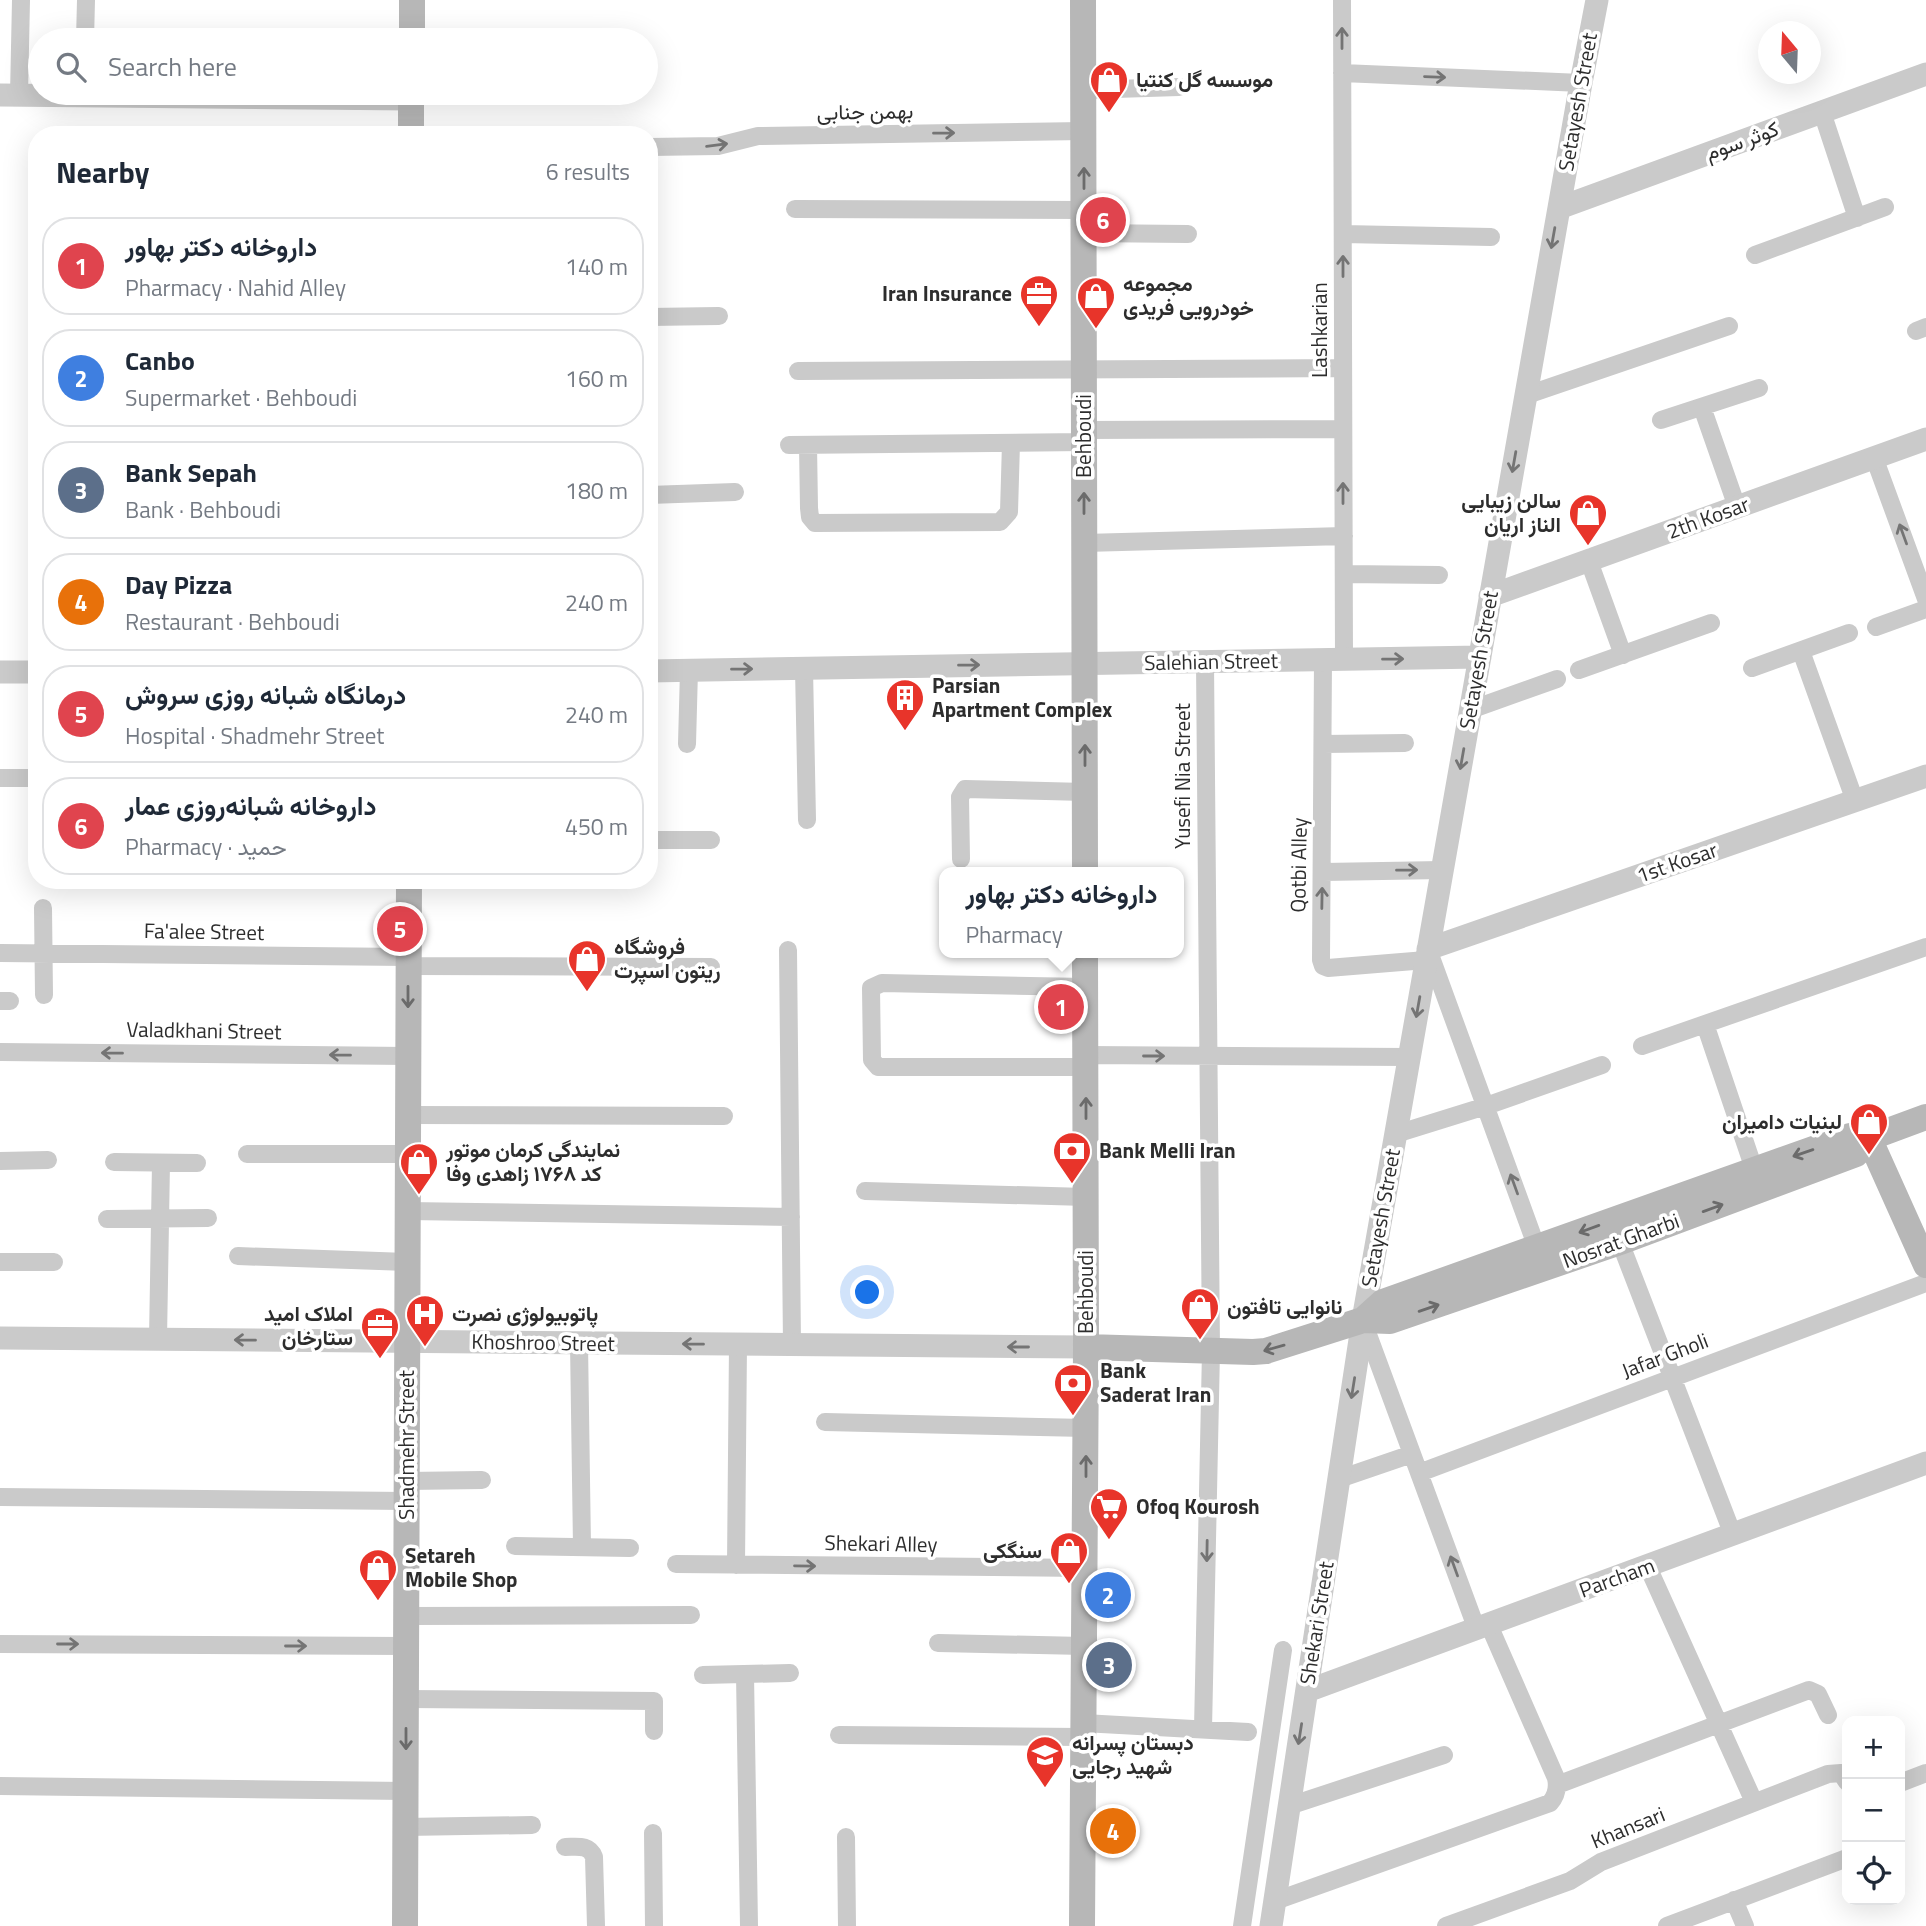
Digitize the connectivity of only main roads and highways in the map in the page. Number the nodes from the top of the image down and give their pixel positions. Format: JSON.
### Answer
{"nodes":[{"id":1,"x":412,"y":0,"type":"edge"},
{"id":2,"x":1083,"y":0,"type":"edge"},
{"id":3,"x":412,"y":28,"type":"edge"},
{"id":4,"x":411,"y":105,"type":"edge"},
{"id":5,"x":411,"y":126,"type":"edge"},
{"id":6,"x":1085,"y":867,"type":"edge"},
{"id":7,"x":409,"y":889,"type":"edge"},
{"id":8,"x":1085,"y":958,"type":"edge"},
{"id":9,"x":1926,"y":1117,"type":"edge"},
{"id":10,"x":1868,"y":1138,"type":"junction"},
{"id":11,"x":1926,"y":1265,"type":"edge"},
{"id":12,"x":1363,"y":1321,"type":"junction"},
{"id":13,"x":1086,"y":1348,"type":"junction"},
{"id":14,"x":405,"y":1926,"type":"edge"},
{"id":15,"x":1082,"y":1926,"type":"edge"}],
"edges":[{"from":1,"to":3,"type":"main road"},
{"from":6,"to":2,"type":"main road","name":"Behboudi","one_way":true},
{"from":4,"to":5,"type":"main road"},
{"from":7,"to":14,"type":"main road","name":"Shadmehr Street","one_way":true},
{"from":13,"to":8,"type":"main road","name":"Behboudi","one_way":true},
{"from":9,"to":10,"type":"main road","name":"Nosrat Gharbi"},
{"from":10,"to":11,"type":"main road"},
{"from":10,"to":12,"type":"main road","name":"Nosrat Gharbi","one_way":true},
{"from":12,"to":10,"type":"main road","name":"Nosrat Gharbi","one_way":true},
{"from":12,"to":13,"type":"main road","name":"Nosrat Gharbi","one_way":true},
{"from":15,"to":13,"type":"main road","name":"Behboudi","one_way":true}]}
